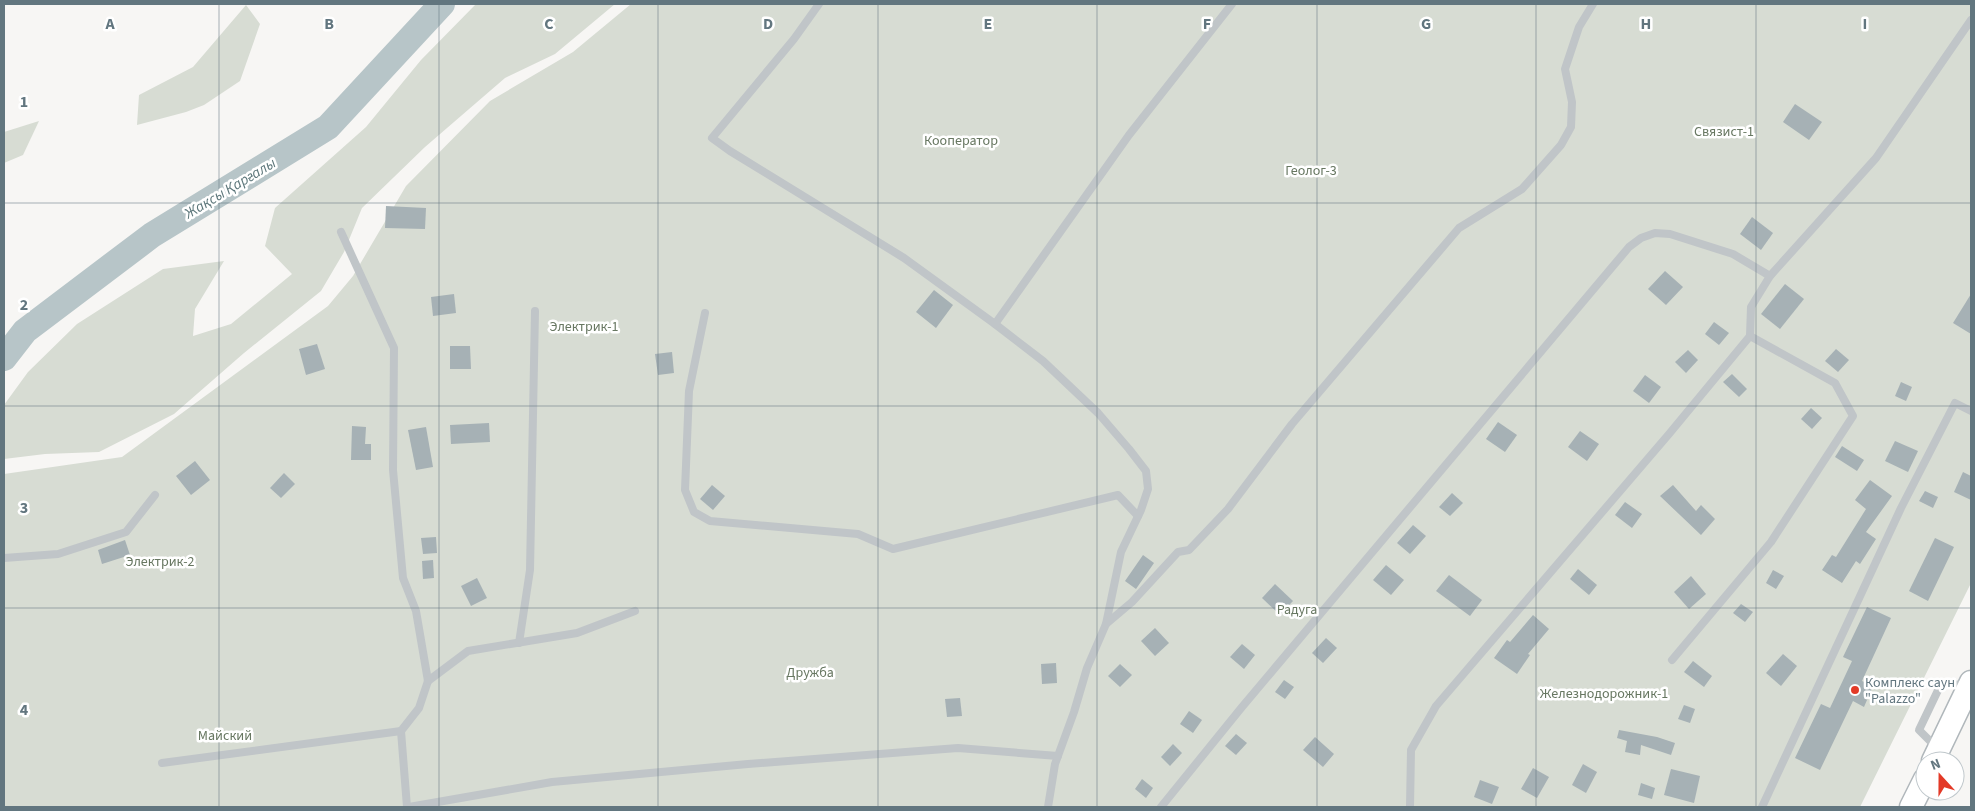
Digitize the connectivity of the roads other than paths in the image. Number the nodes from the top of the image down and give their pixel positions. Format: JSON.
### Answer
{"nodes":[{"id":1,"x":819,"y":4,"type":"edge"},
{"id":2,"x":1232,"y":4,"type":"edge"},
{"id":3,"x":1593,"y":4,"type":"edge"},
{"id":4,"x":1971,"y":20,"type":"edge"},
{"id":5,"x":341,"y":232,"type":"dead end"},
{"id":6,"x":1770,"y":276,"type":"junction"},
{"id":7,"x":535,"y":311,"type":"dead end"},
{"id":8,"x":705,"y":313,"type":"dead end"},
{"id":9,"x":995,"y":324,"type":"junction"},
{"id":10,"x":1750,"y":336,"type":"junction"},
{"id":11,"x":1971,"y":411,"type":"edge"},
{"id":12,"x":155,"y":495,"type":"dead end"},
{"id":13,"x":1138,"y":516,"type":"junction"},
{"id":14,"x":4,"y":558,"type":"edge"},
{"id":15,"x":635,"y":611,"type":"dead end"},
{"id":16,"x":1106,"y":624,"type":"junction"},
{"id":17,"x":519,"y":643,"type":"junction"},
{"id":18,"x":1672,"y":660,"type":"dead end"},
{"id":19,"x":428,"y":681,"type":"junction"},
{"id":20,"x":1970,"y":683,"type":"edge"},
{"id":21,"x":401,"y":731,"type":"junction"},
{"id":22,"x":1938,"y":751,"type":"edge"},
{"id":23,"x":1058,"y":756,"type":"junction"},
{"id":24,"x":162,"y":763,"type":"dead end"},
{"id":25,"x":408,"y":807,"type":"edge"},
{"id":26,"x":1048,"y":807,"type":"edge"},
{"id":27,"x":1161,"y":807,"type":"edge"},
{"id":28,"x":1410,"y":807,"type":"edge"},
{"id":29,"x":1762,"y":807,"type":"edge"}],
"edges":[{"from":1,"to":9,"type":"lane"},
{"from":2,"to":9,"type":"lane"},
{"from":3,"to":16,"type":"lane"},
{"from":4,"to":6,"type":"lane"},
{"from":5,"to":19,"type":"lane"},
{"from":6,"to":10,"type":"lane"},
{"from":6,"to":27,"type":"lane"},
{"from":7,"to":17,"type":"lane"},
{"from":8,"to":13,"type":"lane"},
{"from":9,"to":13,"type":"lane"},
{"from":10,"to":18,"type":"lane"},
{"from":10,"to":28,"type":"lane"},
{"from":11,"to":29,"type":"lane"},
{"from":12,"to":14,"type":"lane"},
{"from":13,"to":16,"type":"lane"},
{"from":15,"to":17,"type":"lane"},
{"from":16,"to":23,"type":"lane"},
{"from":17,"to":19,"type":"lane"},
{"from":19,"to":21,"type":"lane"},
{"from":20,"to":22,"type":"street"},
{"from":21,"to":24,"type":"lane"},
{"from":21,"to":25,"type":"lane"},
{"from":23,"to":25,"type":"lane"},
{"from":23,"to":26,"type":"lane"}]}
